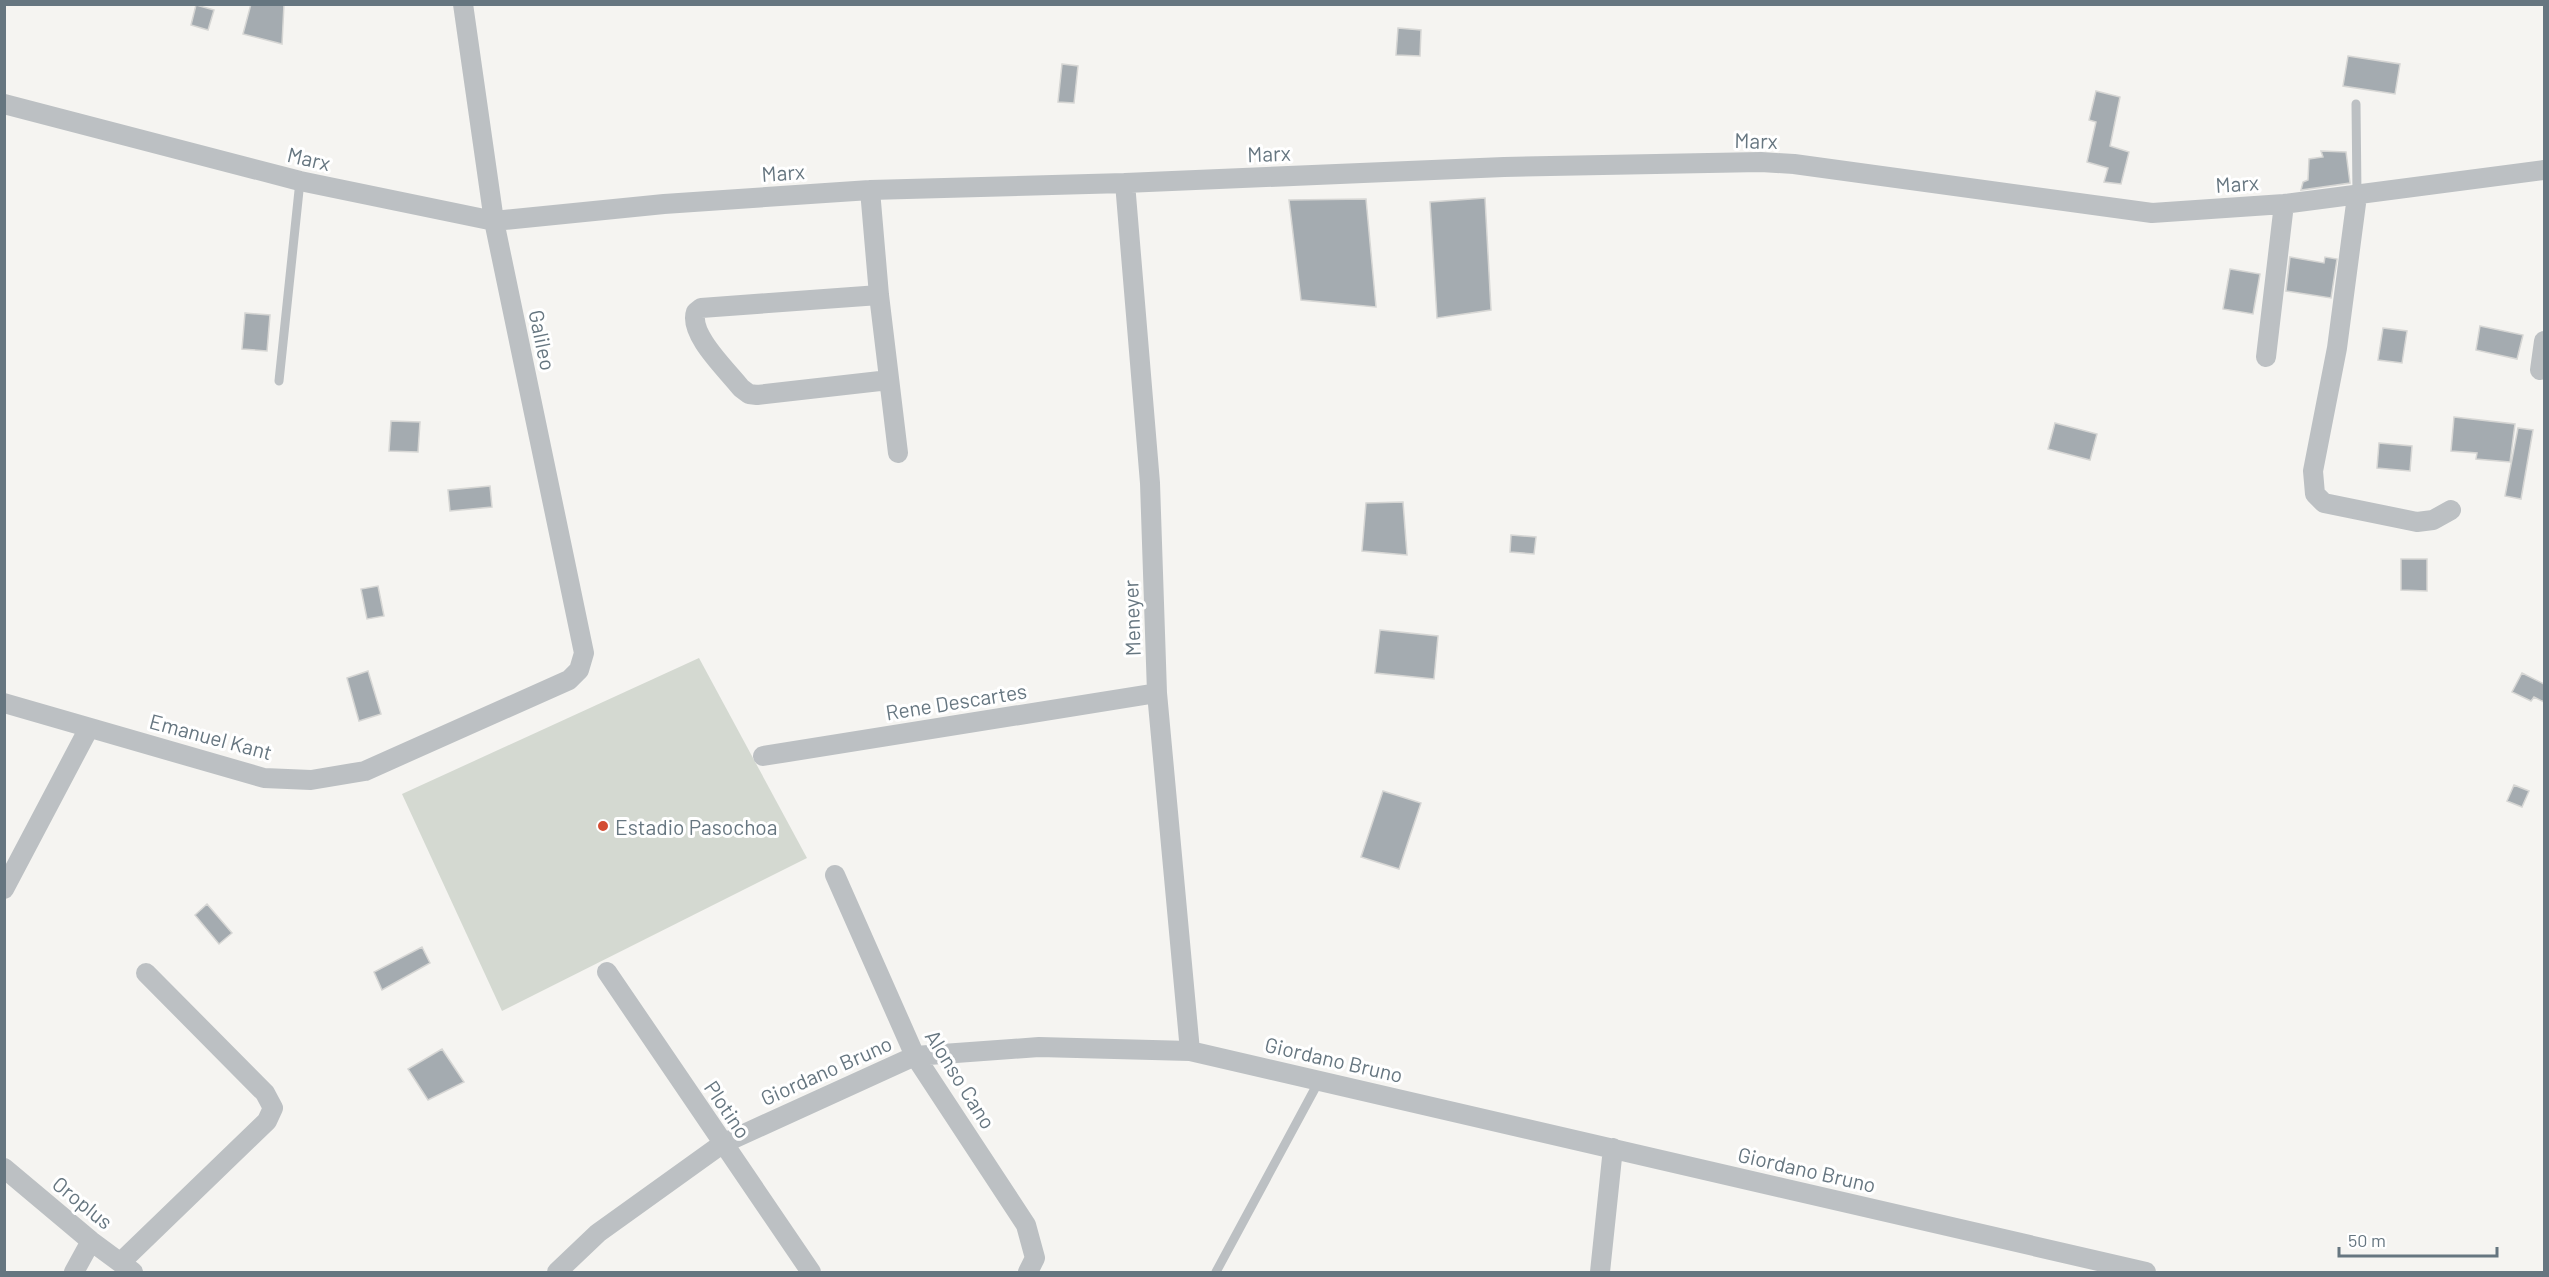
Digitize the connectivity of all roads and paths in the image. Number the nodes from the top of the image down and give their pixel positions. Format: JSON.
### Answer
{"nodes":[{"id":1,"x":463,"y":4,"type":"edge"},
{"id":2,"x":4,"y":104,"type":"edge"},
{"id":3,"x":2356,"y":104,"type":"dead end"},
{"id":4,"x":2544,"y":170,"type":"edge"},
{"id":5,"x":300,"y":182,"type":"junction"},
{"id":6,"x":1125,"y":183,"type":"junction"},
{"id":7,"x":870,"y":190,"type":"junction"},
{"id":8,"x":2356,"y":196,"type":"junction"},
{"id":9,"x":2284,"y":204,"type":"junction"},
{"id":10,"x":494,"y":221,"type":"junction"},
{"id":11,"x":879,"y":295,"type":"junction"},
{"id":12,"x":2544,"y":341,"type":"edge"},
{"id":13,"x":2266,"y":357,"type":"dead end"},
{"id":14,"x":2540,"y":370,"type":"dead end"},
{"id":15,"x":889,"y":380,"type":"junction"},
{"id":16,"x":279,"y":381,"type":"dead end"},
{"id":17,"x":897,"y":453,"type":"dead end"},
{"id":18,"x":2451,"y":510,"type":"dead end"},
{"id":19,"x":569,"y":680,"type":"joint"},
{"id":20,"x":1158,"y":693,"type":"junction"},
{"id":21,"x":4,"y":703,"type":"edge"},
{"id":22,"x":89,"y":728,"type":"junction"},
{"id":23,"x":763,"y":756,"type":"dead end"},
{"id":24,"x":835,"y":875,"type":"dead end"},
{"id":25,"x":4,"y":889,"type":"edge"},
{"id":26,"x":606,"y":972,"type":"dead end"},
{"id":27,"x":146,"y":973,"type":"dead end"},
{"id":28,"x":1190,"y":1051,"type":"junction"},
{"id":29,"x":915,"y":1056,"type":"junction"},
{"id":30,"x":1319,"y":1081,"type":"junction"},
{"id":31,"x":722,"y":1144,"type":"junction"},
{"id":32,"x":1613,"y":1148,"type":"junction"},
{"id":33,"x":4,"y":1168,"type":"edge"},
{"id":34,"x":91,"y":1241,"type":"junction"},
{"id":35,"x":127,"y":1268,"type":"edge"},
{"id":36,"x":1029,"y":1271,"type":"edge"},
{"id":37,"x":74,"y":1272,"type":"edge"},
{"id":38,"x":557,"y":1272,"type":"edge"},
{"id":39,"x":811,"y":1272,"type":"edge"},
{"id":40,"x":1216,"y":1272,"type":"edge"},
{"id":41,"x":1600,"y":1272,"type":"edge"},
{"id":42,"x":2146,"y":1272,"type":"edge"}],
"edges":[{"from":1,"to":10,"type":"street","name":"Galileo"},
{"from":2,"to":5,"type":"street","name":"Marx"},
{"from":3,"to":8,"type":"lane"},
{"from":4,"to":8,"type":"street","name":"Marx"},
{"from":5,"to":10,"type":"street","name":"Marx"},
{"from":5,"to":16,"type":"lane"},
{"from":6,"to":7,"type":"street","name":"Marx"},
{"from":6,"to":9,"type":"street","name":"Marx"},
{"from":6,"to":20,"type":"street","name":"Meneyer"},
{"from":7,"to":10,"type":"street","name":"Marx"},
{"from":7,"to":11,"type":"street"},
{"from":8,"to":9,"type":"street","name":"Marx"},
{"from":8,"to":18,"type":"street"},
{"from":9,"to":13,"type":"street"},
{"from":10,"to":19,"type":"street","name":"Galileo"},
{"from":11,"to":15,"type":"street"},
{"from":11,"to":15,"type":"street"},
{"from":12,"to":14,"type":"street"},
{"from":15,"to":17,"type":"street"},
{"from":19,"to":22,"type":"street","name":"Emanuel Kant"},
{"from":20,"to":23,"type":"street","name":"Rene Descartes"},
{"from":20,"to":28,"type":"street","name":"Meneyer"},
{"from":21,"to":22,"type":"street","name":"Emanuel Kant"},
{"from":22,"to":25,"type":"street"},
{"from":24,"to":29,"type":"street","name":"Alonso Cano"},
{"from":26,"to":31,"type":"street","name":"Plotino"},
{"from":27,"to":35,"type":"street"},
{"from":28,"to":29,"type":"street","name":"Giordano Bruno"},
{"from":28,"to":30,"type":"street","name":"Giordano Bruno"},
{"from":29,"to":31,"type":"street","name":"Giordano Bruno"},
{"from":29,"to":36,"type":"street","name":"Alonso Cano"},
{"from":30,"to":32,"type":"street","name":"Giordano Bruno"},
{"from":30,"to":40,"type":"lane"},
{"from":31,"to":38,"type":"street","name":"Giordano Bruno"},
{"from":31,"to":39,"type":"street","name":"Plotino"},
{"from":32,"to":41,"type":"street"},
{"from":32,"to":42,"type":"street","name":"Giordano Bruno"},
{"from":33,"to":34,"type":"street","name":"Oroplus"},
{"from":34,"to":35,"type":"street","name":"Oroplus"},
{"from":34,"to":37,"type":"street"}]}
